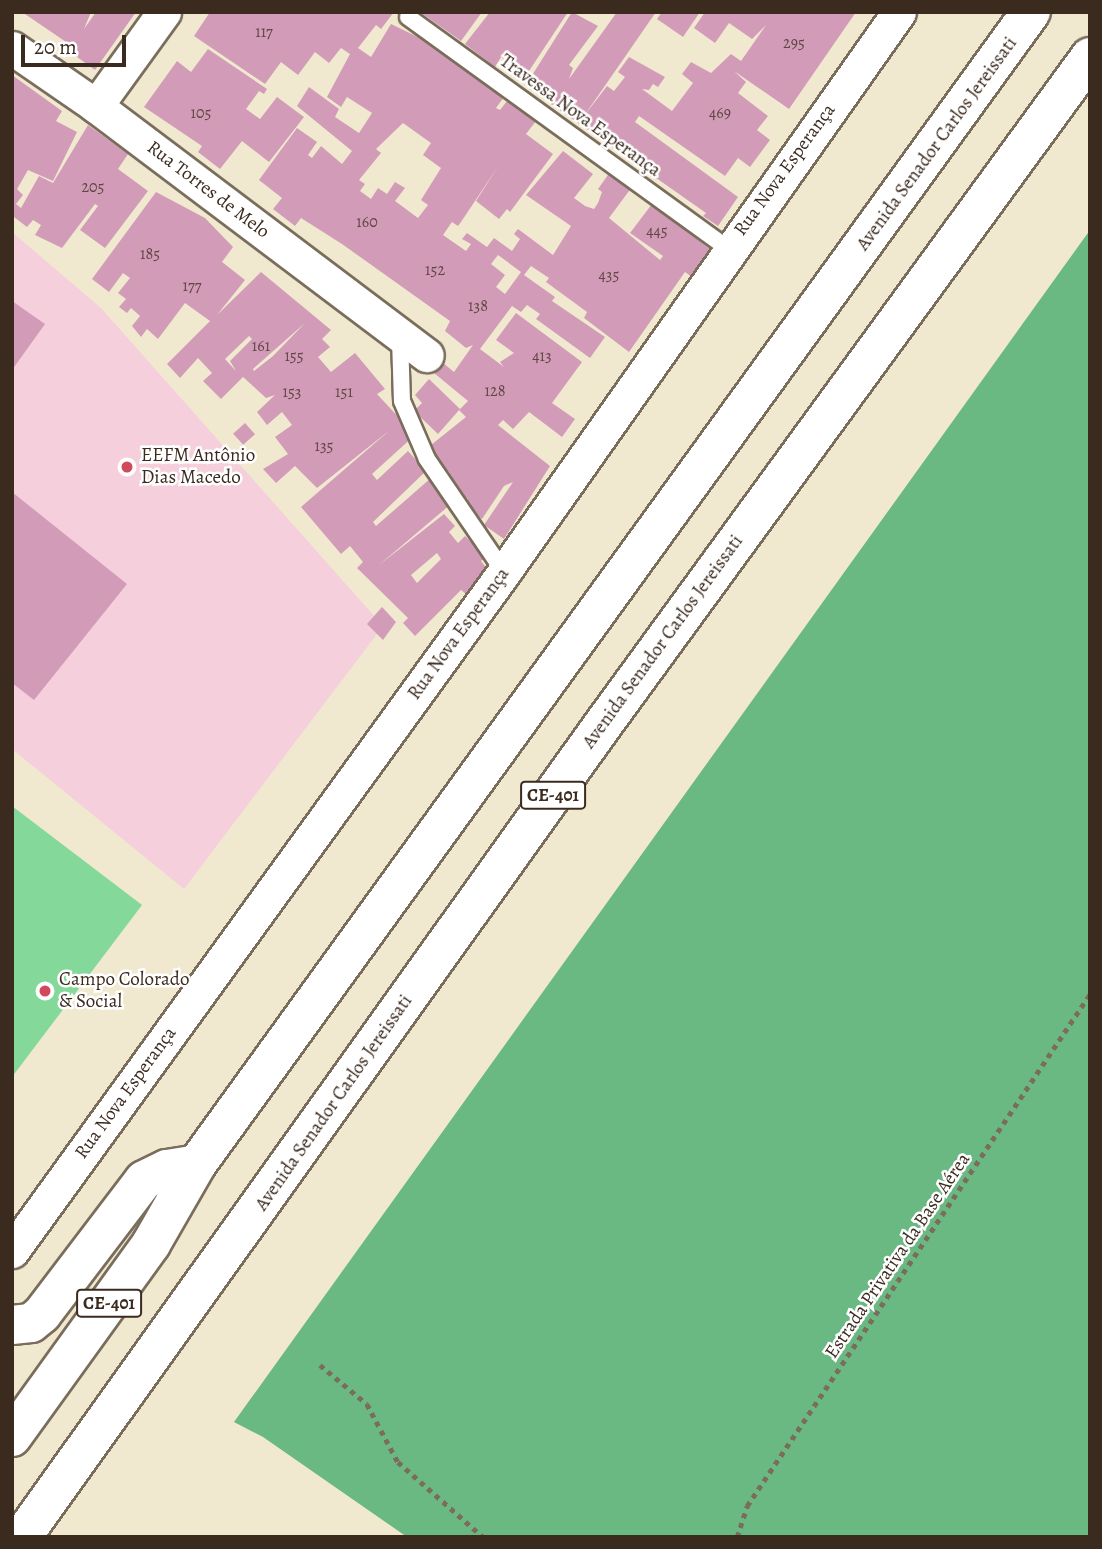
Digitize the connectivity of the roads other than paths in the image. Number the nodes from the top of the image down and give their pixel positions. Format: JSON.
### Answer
{"nodes":[{"id":1,"x":164,"y":12,"type":"edge"},
{"id":2,"x":899,"y":12,"type":"edge"},
{"id":3,"x":1031,"y":12,"type":"edge"},
{"id":4,"x":408,"y":17,"type":"dead end"},
{"id":5,"x":12,"y":48,"type":"edge"},
{"id":6,"x":1090,"y":57,"type":"edge"},
{"id":7,"x":96,"y":106,"type":"junction"},
{"id":8,"x":728,"y":250,"type":"junction"},
{"id":9,"x":400,"y":335,"type":"junction"},
{"id":10,"x":427,"y":355,"type":"dead end"},
{"id":11,"x":504,"y":572,"type":"junction"},
{"id":12,"x":197,"y":1164,"type":"junction"},
{"id":13,"x":12,"y":1251,"type":"edge"},
{"id":14,"x":12,"y":1325,"type":"edge"},
{"id":15,"x":12,"y":1437,"type":"edge"},
{"id":16,"x":22,"y":1537,"type":"edge"}],
"edges":[{"from":1,"to":7,"type":"street"},
{"from":2,"to":8,"type":"street","name":"Rua Nova Esperança"},
{"from":3,"to":12,"type":"main road","name":"Avenida Senador Carlos Jereissati","number":"CE-401"},
{"from":4,"to":8,"type":"lane","name":"Travessa Nova Esperança"},
{"from":5,"to":7,"type":"street","name":"Rua Torres de Melo"},
{"from":6,"to":16,"type":"main road","name":"Avenida Senador Carlos Jereissati","number":"CE-401"},
{"from":7,"to":9,"type":"street","name":"Rua Torres de Melo"},
{"from":8,"to":11,"type":"street","name":"Rua Nova Esperança"},
{"from":9,"to":10,"type":"street","name":"Rua Torres de Melo"},
{"from":9,"to":11,"type":"lane"},
{"from":11,"to":13,"type":"street","name":"Rua Nova Esperança"},
{"from":12,"to":14,"type":"main road"},
{"from":12,"to":15,"type":"main road","name":"Avenida Senador Carlos Jereissati","number":"CE-401"}]}
